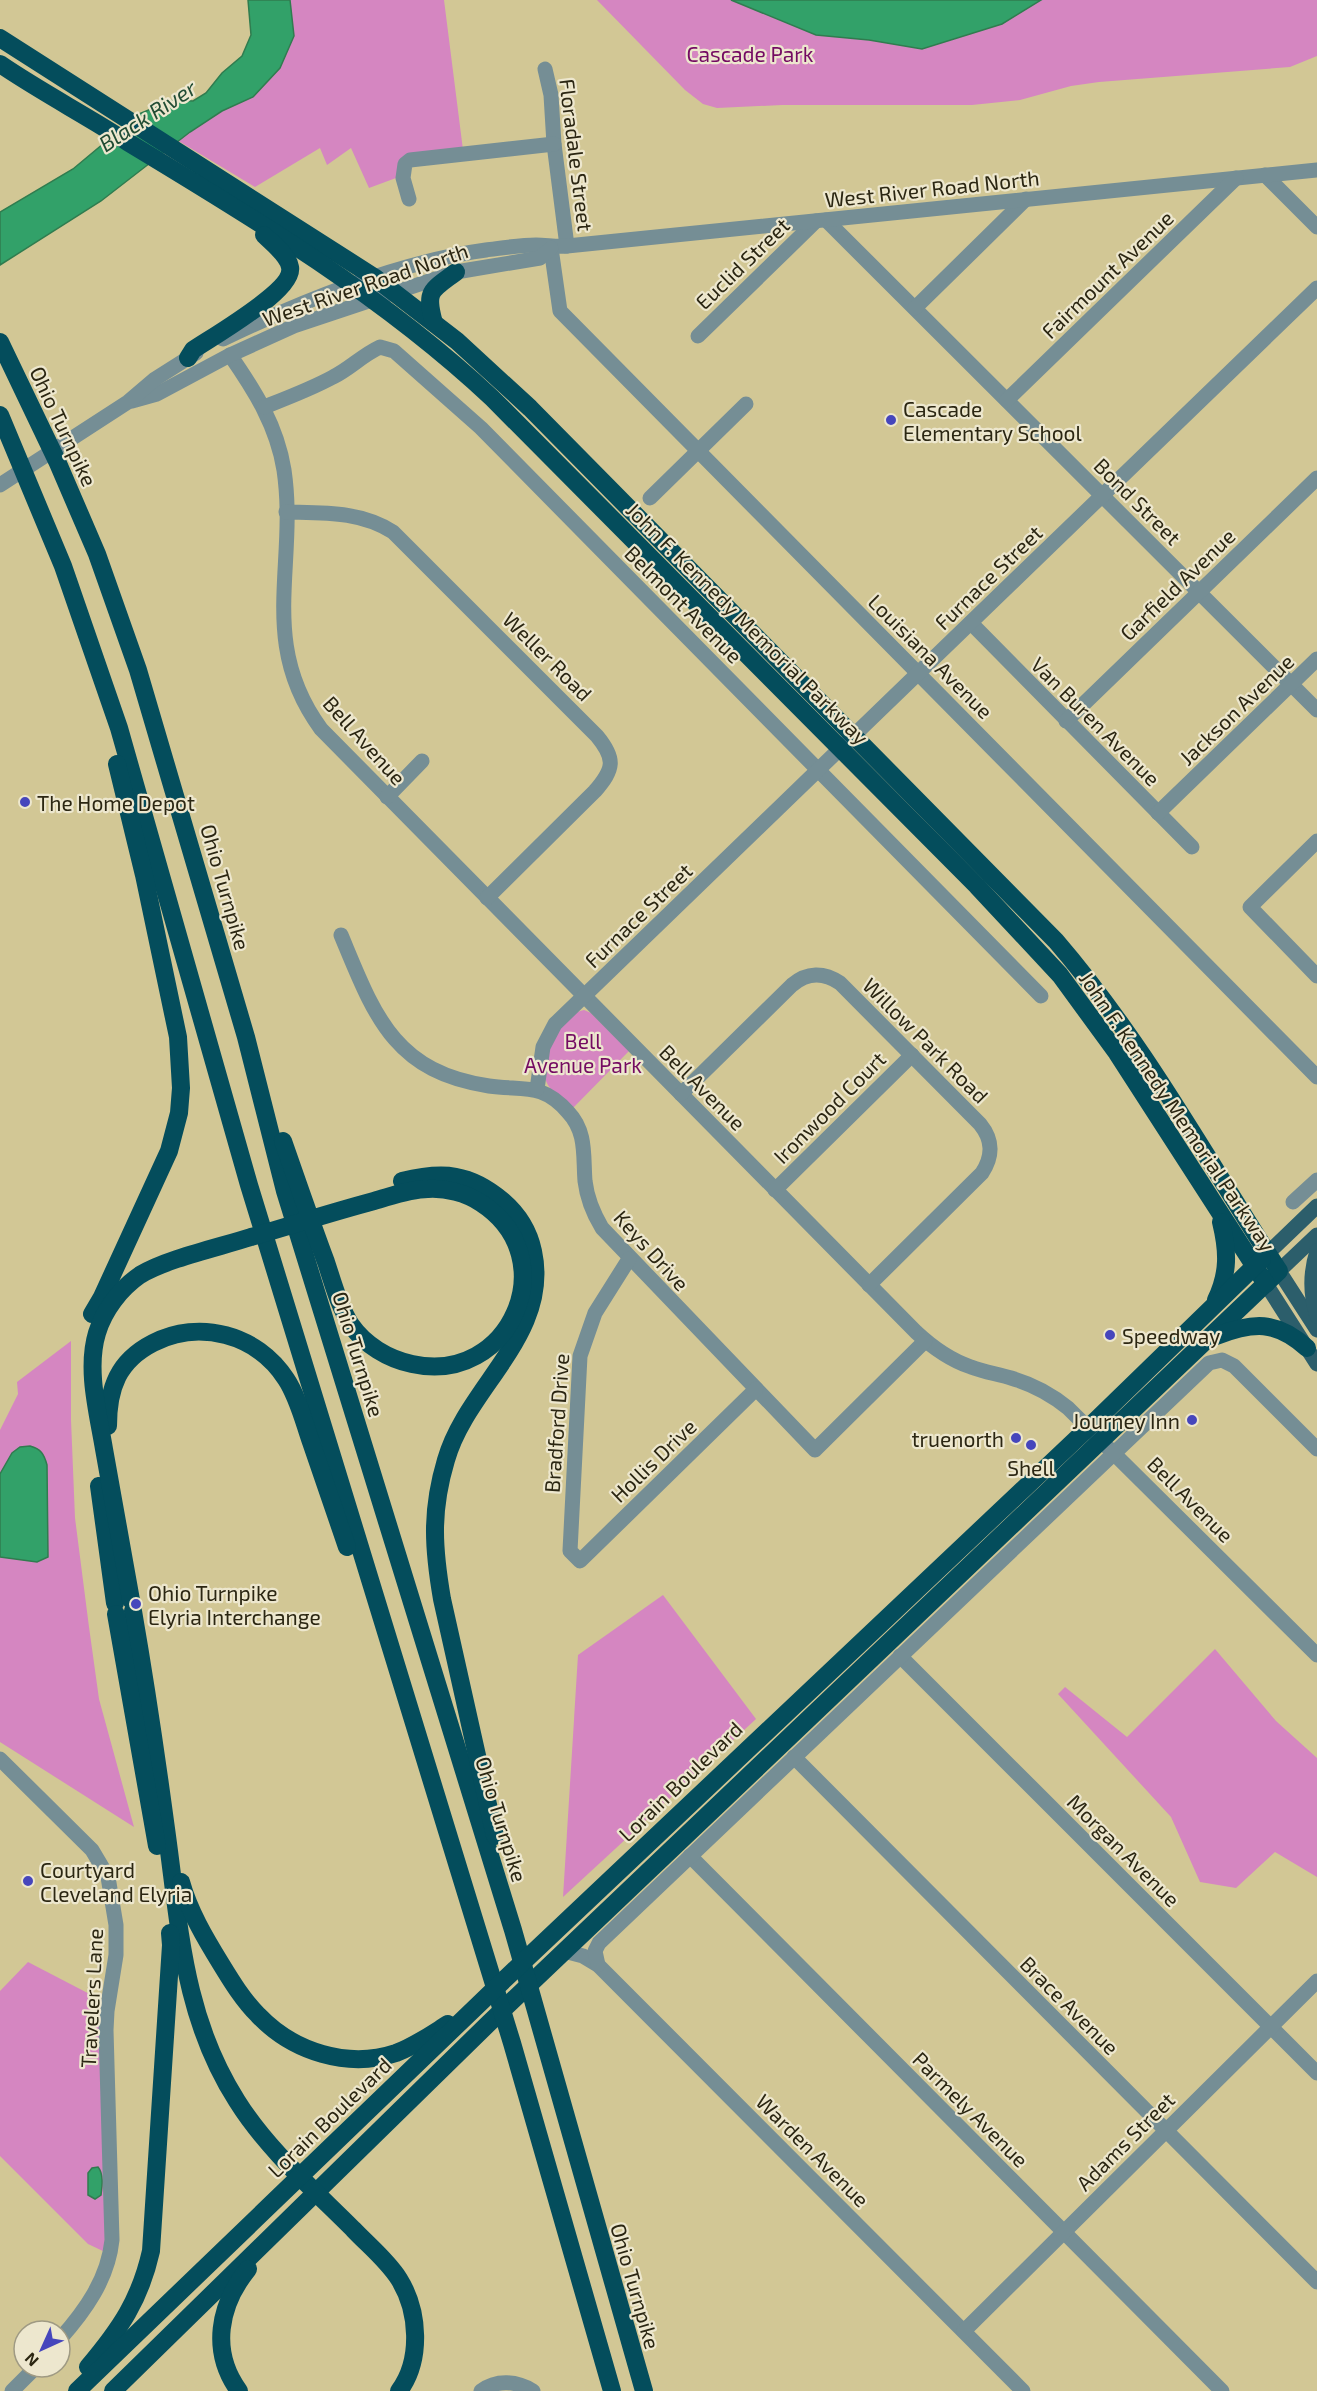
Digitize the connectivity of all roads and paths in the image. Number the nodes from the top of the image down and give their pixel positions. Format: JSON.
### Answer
{"nodes":[{"id":1,"x":0,"y":39,"type":"edge"},
{"id":2,"x":0,"y":64,"type":"edge"},
{"id":3,"x":545,"y":69,"type":"dead end"},
{"id":4,"x":554,"y":144,"type":"junction"},
{"id":5,"x":1317,"y":170,"type":"edge"},
{"id":6,"x":1265,"y":175,"type":"junction"},
{"id":7,"x":1236,"y":178,"type":"junction"},
{"id":8,"x":409,"y":198,"type":"dead end"},
{"id":9,"x":1026,"y":199,"type":"junction"},
{"id":10,"x":246,"y":216,"type":"junction"},
{"id":11,"x":821,"y":220,"type":"junction"},
{"id":12,"x":1317,"y":227,"type":"edge"},
{"id":13,"x":567,"y":246,"type":"junction"},
{"id":14,"x":551,"y":248,"type":"junction"},
{"id":15,"x":456,"y":272,"type":"junction"},
{"id":16,"x":374,"y":277,"type":"junction"},
{"id":17,"x":353,"y":285,"type":"junction"},
{"id":18,"x":1317,"y":288,"type":"edge"},
{"id":19,"x":394,"y":292,"type":"junction"},
{"id":20,"x":373,"y":301,"type":"junction"},
{"id":21,"x":915,"y":308,"type":"junction"},
{"id":22,"x":434,"y":323,"type":"junction"},
{"id":23,"x":698,"y":336,"type":"dead end"},
{"id":24,"x":0,"y":342,"type":"edge"},
{"id":25,"x":230,"y":355,"type":"junction"},
{"id":26,"x":188,"y":358,"type":"junction"},
{"id":27,"x":1007,"y":400,"type":"junction"},
{"id":28,"x":129,"y":402,"type":"junction"},
{"id":29,"x":746,"y":404,"type":"dead end"},
{"id":30,"x":264,"y":407,"type":"junction"},
{"id":31,"x":0,"y":415,"type":"edge"},
{"id":32,"x":698,"y":451,"type":"junction"},
{"id":33,"x":1317,"y":478,"type":"edge"},
{"id":34,"x":0,"y":485,"type":"edge"},
{"id":35,"x":1102,"y":495,"type":"junction"},
{"id":36,"x":650,"y":498,"type":"dead end"},
{"id":37,"x":286,"y":512,"type":"junction"},
{"id":38,"x":53,"y":540,"type":"junction"},
{"id":39,"x":1199,"y":592,"type":"junction"},
{"id":40,"x":971,"y":623,"type":"junction"},
{"id":41,"x":1317,"y":659,"type":"edge"},
{"id":42,"x":918,"y":673,"type":"junction"},
{"id":43,"x":1292,"y":684,"type":"junction"},
{"id":44,"x":1317,"y":710,"type":"edge"},
{"id":45,"x":1066,"y":721,"type":"junction"},
{"id":46,"x":855,"y":735,"type":"junction"},
{"id":47,"x":841,"y":748,"type":"junction"},
{"id":48,"x":422,"y":761,"type":"dead end"},
{"id":49,"x":818,"y":770,"type":"junction"},
{"id":50,"x":387,"y":797,"type":"junction"},
{"id":51,"x":1158,"y":813,"type":"junction"},
{"id":52,"x":1317,"y":841,"type":"edge"},
{"id":53,"x":1192,"y":847,"type":"dead end"},
{"id":54,"x":487,"y":898,"type":"junction"},
{"id":55,"x":341,"y":935,"type":"dead end"},
{"id":56,"x":1317,"y":976,"type":"edge"},
{"id":57,"x":584,"y":996,"type":"junction"},
{"id":58,"x":1041,"y":996,"type":"dead end"},
{"id":59,"x":246,"y":1037,"type":"junction"},
{"id":60,"x":912,"y":1055,"type":"junction"},
{"id":61,"x":1317,"y":1077,"type":"edge"},
{"id":62,"x":537,"y":1089,"type":"junction"},
{"id":63,"x":681,"y":1094,"type":"junction"},
{"id":64,"x":1317,"y":1180,"type":"edge"},
{"id":65,"x":775,"y":1190,"type":"junction"},
{"id":66,"x":349,"y":1202,"type":"junction"},
{"id":67,"x":1293,"y":1202,"type":"dead end"},
{"id":68,"x":1317,"y":1206,"type":"edge"},
{"id":69,"x":1217,"y":1209,"type":"junction"},
{"id":70,"x":1317,"y":1235,"type":"edge"},
{"id":71,"x":229,"y":1238,"type":"junction"},
{"id":72,"x":1317,"y":1251,"type":"edge"},
{"id":73,"x":1268,"y":1253,"type":"junction"},
{"id":74,"x":629,"y":1259,"type":"junction"},
{"id":75,"x":1254,"y":1266,"type":"junction"},
{"id":76,"x":1279,"y":1271,"type":"junction"},
{"id":77,"x":1266,"y":1284,"type":"junction"},
{"id":78,"x":869,"y":1285,"type":"junction"},
{"id":79,"x":102,"y":1297,"type":"junction"},
{"id":80,"x":1206,"y":1314,"type":"junction"},
{"id":81,"x":1317,"y":1316,"type":"edge"},
{"id":82,"x":1317,"y":1330,"type":"edge"},
{"id":83,"x":1208,"y":1338,"type":"junction"},
{"id":84,"x":925,"y":1341,"type":"junction"},
{"id":85,"x":1307,"y":1348,"type":"junction"},
{"id":86,"x":1317,"y":1364,"type":"edge"},
{"id":87,"x":756,"y":1389,"type":"junction"},
{"id":88,"x":1101,"y":1440,"type":"junction"},
{"id":89,"x":1317,"y":1449,"type":"edge"},
{"id":90,"x":108,"y":1470,"type":"junction"},
{"id":91,"x":580,"y":1562,"type":"joint"},
{"id":92,"x":124,"y":1607,"type":"junction"},
{"id":93,"x":1317,"y":1655,"type":"edge"},
{"id":94,"x":900,"y":1656,"type":"junction"},
{"id":95,"x":794,"y":1757,"type":"junction"},
{"id":96,"x":0,"y":1759,"type":"edge"},
{"id":97,"x":425,"y":1762,"type":"junction"},
{"id":98,"x":164,"y":1814,"type":"junction"},
{"id":99,"x":690,"y":1856,"type":"junction"},
{"id":100,"x":513,"y":1930,"type":"junction"},
{"id":101,"x":171,"y":1945,"type":"junction"},
{"id":102,"x":564,"y":1951,"type":"junction"},
{"id":103,"x":598,"y":1965,"type":"junction"},
{"id":104,"x":506,"y":1978,"type":"junction"},
{"id":105,"x":1317,"y":1981,"type":"edge"},
{"id":106,"x":1271,"y":2027,"type":"junction"},
{"id":107,"x":1317,"y":2073,"type":"edge"},
{"id":108,"x":1165,"y":2130,"type":"junction"},
{"id":109,"x":271,"y":2151,"type":"junction"},
{"id":110,"x":307,"y":2199,"type":"junction"},
{"id":111,"x":330,"y":2212,"type":"junction"},
{"id":112,"x":1064,"y":2232,"type":"junction"},
{"id":113,"x":1317,"y":2282,"type":"edge"},
{"id":114,"x":72,"y":2324,"type":"edge"},
{"id":115,"x":964,"y":2331,"type":"junction"},
{"id":116,"x":24,"y":2379,"type":"edge"},
{"id":117,"x":12,"y":2391,"type":"edge"},
{"id":118,"x":68,"y":2391,"type":"edge"},
{"id":119,"x":77,"y":2391,"type":"edge"},
{"id":120,"x":113,"y":2391,"type":"edge"},
{"id":121,"x":239,"y":2391,"type":"edge"},
{"id":122,"x":387,"y":2391,"type":"edge"},
{"id":123,"x":399,"y":2391,"type":"edge"},
{"id":124,"x":481,"y":2391,"type":"edge"},
{"id":125,"x":533,"y":2391,"type":"edge"},
{"id":126,"x":612,"y":2391,"type":"edge"},
{"id":127,"x":644,"y":2391,"type":"edge"},
{"id":128,"x":1023,"y":2391,"type":"edge"},
{"id":129,"x":1222,"y":2391,"type":"edge"}],
"edges":[{"from":1,"to":16,"type":"highway","name":"John F. Kennedy Memorial Parkway"},
{"from":2,"to":10,"type":"highway","name":"John F. Kennedy Memorial Parkway"},
{"from":3,"to":4,"type":"street","name":"Floradale Street"},
{"from":4,"to":8,"type":"street"},
{"from":4,"to":13,"type":"street","name":"Floradale Street"},
{"from":5,"to":6,"type":"street","name":"West River Road North"},
{"from":6,"to":7,"type":"street","name":"West River Road North"},
{"from":6,"to":12,"type":"street"},
{"from":7,"to":9,"type":"street","name":"West River Road North"},
{"from":7,"to":27,"type":"street","name":"Fairmount Avenue"},
{"from":9,"to":11,"type":"street","name":"West River Road North"},
{"from":9,"to":21,"type":"street"},
{"from":10,"to":17,"type":"highway","name":"John F. Kennedy Memorial Parkway"},
{"from":10,"to":26,"type":"highway"},
{"from":11,"to":13,"type":"street","name":"West River Road North"},
{"from":11,"to":21,"type":"street","name":"Bond Street"},
{"from":11,"to":23,"type":"street","name":"Euclid Street"},
{"from":13,"to":14,"type":"street","name":"West River Road North"},
{"from":14,"to":15,"type":"street","name":"West River Road North"},
{"from":14,"to":16,"type":"street","name":"West River Road North"},
{"from":14,"to":32,"type":"street","name":"Louisiana Avenue"},
{"from":15,"to":19,"type":"street","name":"West River Road North"},
{"from":15,"to":22,"type":"highway"},
{"from":16,"to":17,"type":"street","name":"West River Road North"},
{"from":16,"to":19,"type":"highway","name":"John F. Kennedy Memorial Parkway"},
{"from":17,"to":20,"type":"highway","name":"John F. Kennedy Memorial Parkway"},
{"from":17,"to":26,"type":"street","name":"West River Road North"},
{"from":18,"to":35,"type":"street","name":"Furnace Street"},
{"from":19,"to":20,"type":"street","name":"West River Road North"},
{"from":19,"to":22,"type":"highway","name":"John F. Kennedy Memorial Parkway"},
{"from":20,"to":25,"type":"street","name":"West River Road North"},
{"from":20,"to":47,"type":"highway","name":"John F. Kennedy Memorial Parkway"},
{"from":21,"to":27,"type":"street","name":"Bond Street"},
{"from":22,"to":46,"type":"highway","name":"John F. Kennedy Memorial Parkway"},
{"from":24,"to":59,"type":"highway","name":"Ohio Turnpike"},
{"from":25,"to":28,"type":"street","name":"West River Road North"},
{"from":25,"to":30,"type":"street","name":"Bell Avenue"},
{"from":26,"to":28,"type":"street","name":"West River Road North"},
{"from":27,"to":35,"type":"street","name":"Bond Street"},
{"from":28,"to":34,"type":"street","name":"West River Road North"},
{"from":29,"to":32,"type":"street"},
{"from":30,"to":37,"type":"street","name":"Bell Avenue"},
{"from":30,"to":49,"type":"street","name":"Belmont Avenue"},
{"from":31,"to":38,"type":"highway"},
{"from":32,"to":36,"type":"street"},
{"from":32,"to":42,"type":"street","name":"Louisiana Avenue"},
{"from":33,"to":39,"type":"street","name":"Garfield Avenue"},
{"from":35,"to":39,"type":"street","name":"Bond Street"},
{"from":35,"to":40,"type":"street","name":"Furnace Street"},
{"from":37,"to":50,"type":"street","name":"Bell Avenue"},
{"from":37,"to":54,"type":"street","name":"Weller Road"},
{"from":38,"to":79,"type":"highway"},
{"from":38,"to":97,"type":"highway"},
{"from":39,"to":43,"type":"street","name":"Bond Street"},
{"from":39,"to":45,"type":"street","name":"Garfield Avenue"},
{"from":40,"to":42,"type":"street","name":"Furnace Street"},
{"from":40,"to":45,"type":"street","name":"Van Buren Avenue"},
{"from":41,"to":43,"type":"street","name":"Jackson Avenue"},
{"from":42,"to":46,"type":"street","name":"Furnace Street"},
{"from":42,"to":61,"type":"street","name":"Louisiana Avenue"},
{"from":43,"to":44,"type":"street","name":"Bond Street"},
{"from":43,"to":51,"type":"street","name":"Jackson Avenue"},
{"from":45,"to":51,"type":"street","name":"Van Buren Avenue"},
{"from":46,"to":47,"type":"street","name":"Furnace Street"},
{"from":46,"to":73,"type":"highway","name":"John F. Kennedy Memorial Parkway"},
{"from":47,"to":49,"type":"street","name":"Furnace Street"},
{"from":47,"to":69,"type":"highway","name":"John F. Kennedy Memorial Parkway"},
{"from":48,"to":50,"type":"street"},
{"from":49,"to":57,"type":"street","name":"Furnace Street"},
{"from":49,"to":58,"type":"street","name":"Belmont Avenue"},
{"from":50,"to":54,"type":"street","name":"Bell Avenue"},
{"from":51,"to":53,"type":"street","name":"Van Buren Avenue"},
{"from":52,"to":56,"type":"street"},
{"from":54,"to":57,"type":"street","name":"Bell Avenue"},
{"from":55,"to":62,"type":"street"},
{"from":57,"to":62,"type":"street","name":"Furnace Street"},
{"from":57,"to":63,"type":"street","name":"Bell Avenue"},
{"from":59,"to":66,"type":"highway"},
{"from":59,"to":100,"type":"highway","name":"Ohio Turnpike"},
{"from":60,"to":63,"type":"street","name":"Willow Park Road"},
{"from":60,"to":65,"type":"street","name":"Ironwood Court"},
{"from":60,"to":78,"type":"street","name":"Willow Park Road"},
{"from":62,"to":74,"type":"street","name":"Keys Drive"},
{"from":63,"to":65,"type":"street","name":"Bell Avenue"},
{"from":64,"to":67,"type":"street"},
{"from":65,"to":78,"type":"street","name":"Bell Avenue"},
{"from":66,"to":71,"type":"highway"},
{"from":66,"to":100,"type":"highway"},
{"from":68,"to":73,"type":"main road","name":"Lorain Boulevard"},
{"from":69,"to":75,"type":"highway","name":"John F. Kennedy Memorial Parkway"},
{"from":69,"to":80,"type":"highway"},
{"from":70,"to":76,"type":"main road","name":"Lorain Boulevard"},
{"from":71,"to":79,"type":"highway"},
{"from":71,"to":90,"type":"highway"},
{"from":72,"to":81,"type":"main road"},
{"from":73,"to":75,"type":"highway","name":"Lorain Boulevard"},
{"from":73,"to":76,"type":"highway","name":"John F. Kennedy Memorial Parkway"},
{"from":74,"to":87,"type":"street","name":"Keys Drive"},
{"from":74,"to":91,"type":"street","name":"Bradford Drive"},
{"from":75,"to":77,"type":"highway","name":"John F. Kennedy Memorial Parkway"},
{"from":75,"to":80,"type":"highway","name":"Lorain Boulevard"},
{"from":76,"to":77,"type":"highway","name":"Lorain Boulevard"},
{"from":76,"to":82,"type":"main road","name":"John F. Kennedy Memorial Parkway"},
{"from":77,"to":83,"type":"highway","name":"Lorain Boulevard"},
{"from":77,"to":85,"type":"main road","name":"John F. Kennedy Memorial Parkway"},
{"from":78,"to":84,"type":"street","name":"Bell Avenue"},
{"from":79,"to":92,"type":"highway"},
{"from":80,"to":88,"type":"highway","name":"Lorain Boulevard"},
{"from":83,"to":85,"type":"highway"},
{"from":83,"to":88,"type":"highway","name":"Lorain Boulevard"},
{"from":84,"to":87,"type":"street","name":"Keys Drive"},
{"from":84,"to":88,"type":"street","name":"Bell Avenue"},
{"from":85,"to":86,"type":"main road","name":"John F. Kennedy Memorial Parkway"},
{"from":87,"to":91,"type":"street","name":"Hollis Drive"},
{"from":88,"to":89,"type":"street","name":"Lorain Boulevard"},
{"from":88,"to":93,"type":"street","name":"Bell Avenue"},
{"from":88,"to":94,"type":"street","name":"Lorain Boulevard"},
{"from":88,"to":102,"type":"highway","name":"Lorain Boulevard"},
{"from":88,"to":104,"type":"highway","name":"Lorain Boulevard"},
{"from":90,"to":92,"type":"highway"},
{"from":90,"to":97,"type":"highway"},
{"from":92,"to":98,"type":"highway"},
{"from":92,"to":101,"type":"highway"},
{"from":94,"to":95,"type":"street","name":"Lorain Boulevard"},
{"from":94,"to":106,"type":"street","name":"Morgan Avenue"},
{"from":95,"to":99,"type":"street","name":"Lorain Boulevard"},
{"from":95,"to":108,"type":"street","name":"Brace Avenue"},
{"from":96,"to":114,"type":"street","name":"Travelers Lane"},
{"from":97,"to":126,"type":"highway"},
{"from":98,"to":104,"type":"highway"},
{"from":98,"to":109,"type":"highway"},
{"from":99,"to":103,"type":"street","name":"Lorain Boulevard"},
{"from":99,"to":112,"type":"street","name":"Parmely Avenue"},
{"from":100,"to":127,"type":"highway","name":"Ohio Turnpike"},
{"from":101,"to":109,"type":"highway"},
{"from":101,"to":118,"type":"highway"},
{"from":102,"to":103,"type":"street","name":"Warden Avenue"},
{"from":102,"to":110,"type":"highway","name":"Lorain Boulevard"},
{"from":103,"to":115,"type":"street","name":"Warden Avenue"},
{"from":104,"to":119,"type":"highway","name":"Lorain Boulevard"},
{"from":105,"to":106,"type":"street","name":"Adams Street"},
{"from":106,"to":107,"type":"street","name":"Morgan Avenue"},
{"from":106,"to":108,"type":"street","name":"Adams Street"},
{"from":108,"to":112,"type":"street","name":"Adams Street"},
{"from":108,"to":113,"type":"street","name":"Brace Avenue"},
{"from":109,"to":111,"type":"highway"},
{"from":110,"to":120,"type":"highway","name":"Lorain Boulevard"},
{"from":110,"to":121,"type":"highway"},
{"from":111,"to":122,"type":"highway"},
{"from":111,"to":123,"type":"highway"},
{"from":112,"to":115,"type":"street","name":"Adams Street"},
{"from":112,"to":129,"type":"street","name":"Parmely Avenue"},
{"from":115,"to":128,"type":"street","name":"Warden Avenue"},
{"from":116,"to":117,"type":"street"},
{"from":124,"to":125,"type":"street"}]}
